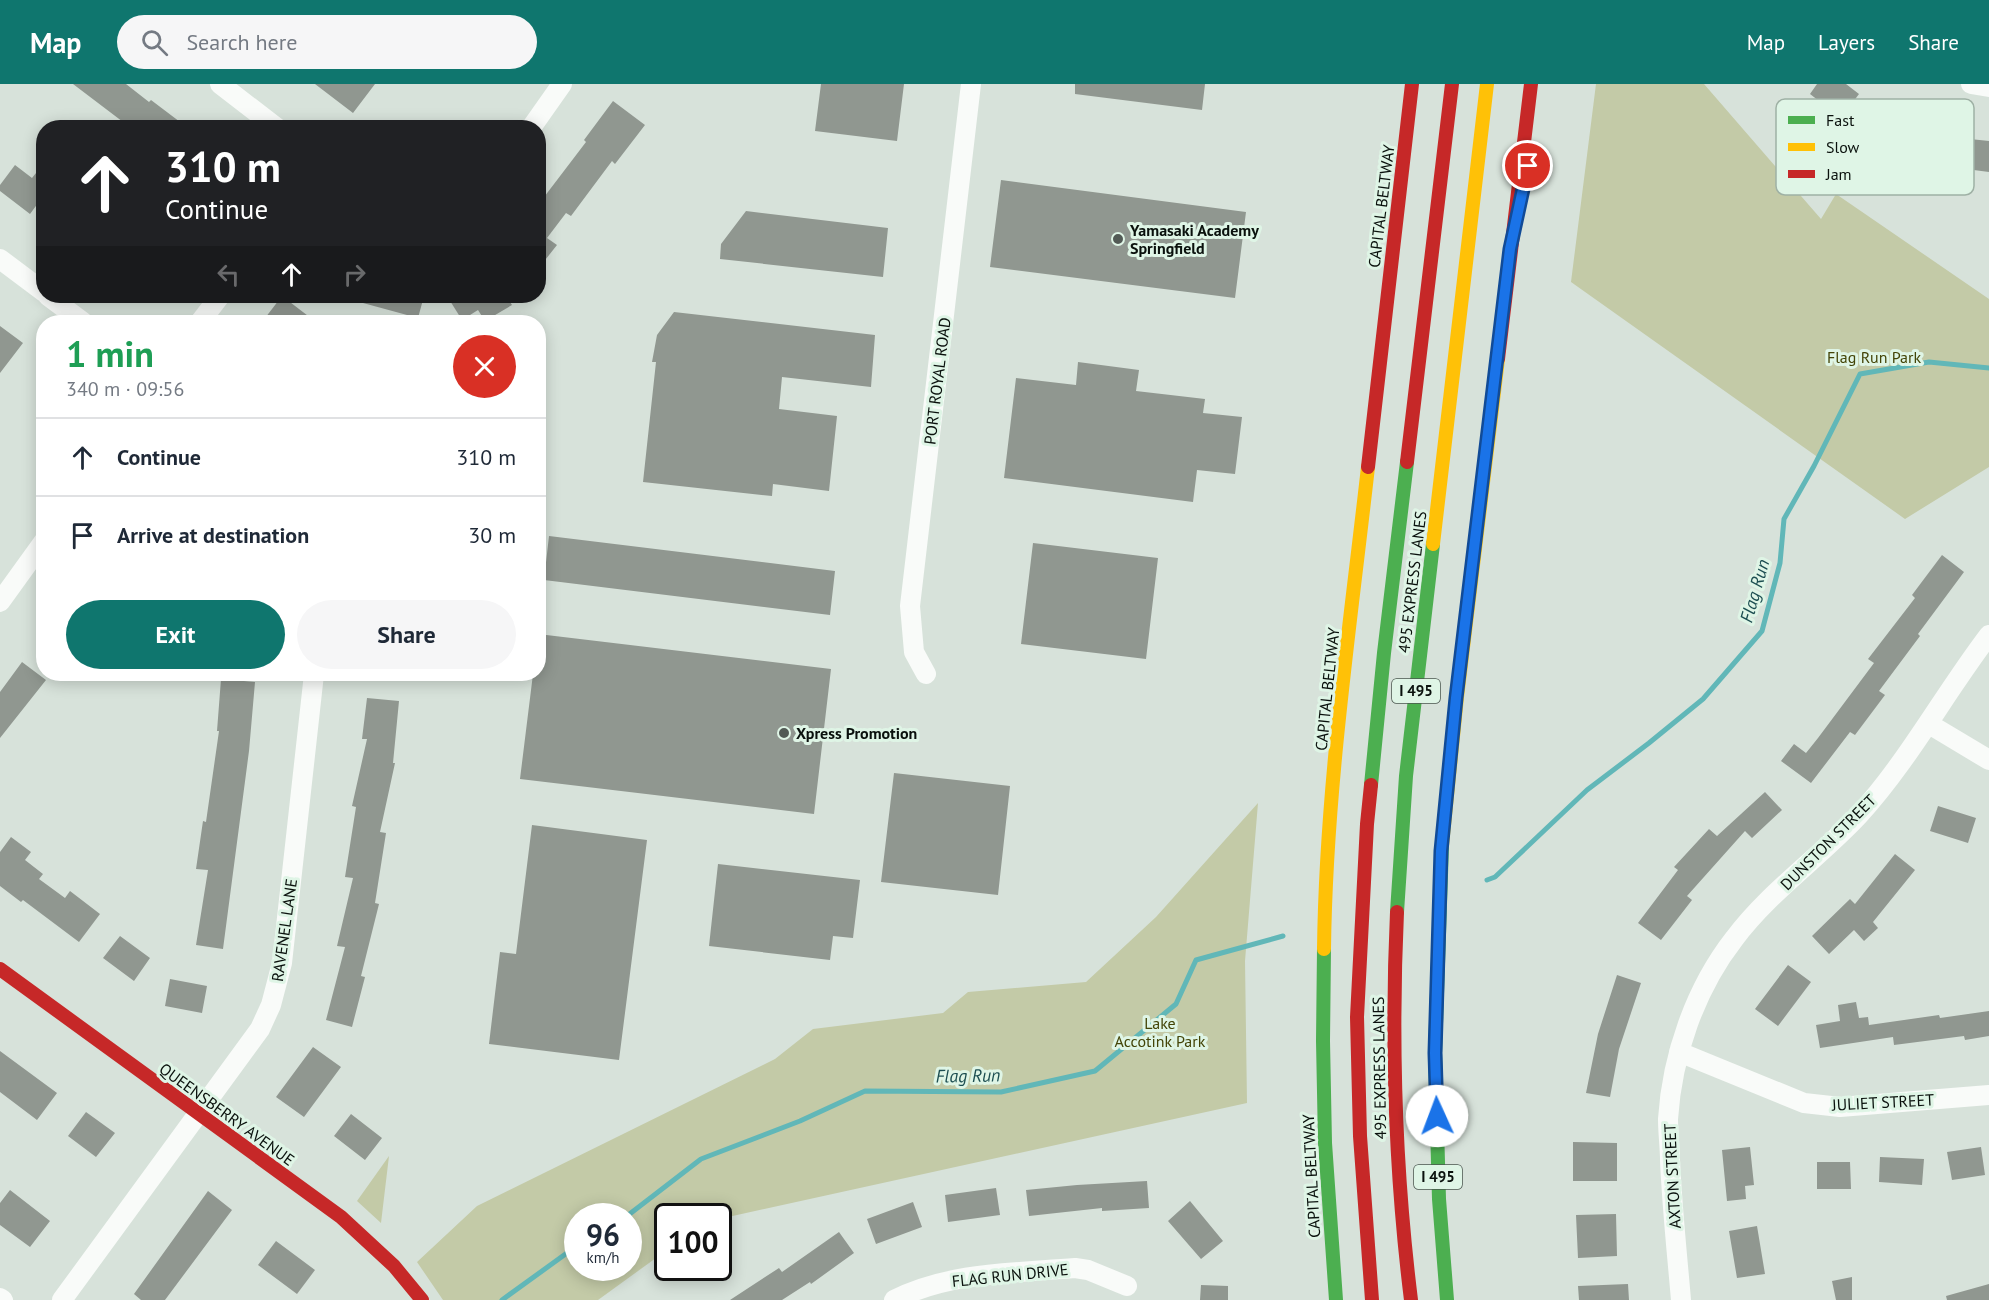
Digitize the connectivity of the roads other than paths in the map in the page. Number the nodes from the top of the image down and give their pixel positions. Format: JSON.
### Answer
{"nodes":[{"id":1,"x":220,"y":84,"type":"edge"},
{"id":2,"x":562,"y":84,"type":"edge"},
{"id":3,"x":971,"y":84,"type":"edge"},
{"id":4,"x":1412,"y":84,"type":"edge"},
{"id":5,"x":1452,"y":84,"type":"edge"},
{"id":6,"x":1487,"y":84,"type":"edge"},
{"id":7,"x":1531,"y":84,"type":"edge"},
{"id":8,"x":1971,"y":84,"type":"edge"},
{"id":9,"x":1989,"y":87,"type":"edge"},
{"id":10,"x":1542,"y":106,"type":"dead end"},
{"id":11,"x":267,"y":120,"type":"edge"},
{"id":12,"x":537,"y":120,"type":"edge"},
{"id":13,"x":1510,"y":249,"type":"junction"},
{"id":14,"x":0,"y":259,"type":"edge"},
{"id":15,"x":36,"y":286,"type":"edge"},
{"id":16,"x":57,"y":303,"type":"edge"},
{"id":17,"x":215,"y":303,"type":"edge"},
{"id":18,"x":74,"y":315,"type":"edge"},
{"id":19,"x":205,"y":315,"type":"edge"},
{"id":20,"x":36,"y":552,"type":"edge"},
{"id":21,"x":0,"y":602,"type":"edge"},
{"id":22,"x":1989,"y":635,"type":"edge"},
{"id":23,"x":926,"y":674,"type":"dead end"},
{"id":24,"x":313,"y":681,"type":"edge"},
{"id":25,"x":1929,"y":724,"type":"junction"},
{"id":26,"x":1989,"y":760,"type":"edge"},
{"id":27,"x":0,"y":969,"type":"edge"},
{"id":28,"x":1679,"y":1052,"type":"junction"},
{"id":29,"x":1989,"y":1095,"type":"edge"},
{"id":30,"x":199,"y":1113,"type":"junction"},
{"id":31,"x":1127,"y":1286,"type":"dead end"},
{"id":32,"x":62,"y":1300,"type":"edge"},
{"id":33,"x":422,"y":1300,"type":"edge"},
{"id":34,"x":894,"y":1300,"type":"edge"},
{"id":35,"x":1336,"y":1300,"type":"edge"},
{"id":36,"x":1372,"y":1300,"type":"edge"},
{"id":37,"x":1411,"y":1300,"type":"edge"},
{"id":38,"x":1447,"y":1300,"type":"edge"},
{"id":39,"x":1681,"y":1300,"type":"edge"}],
"edges":[{"from":1,"to":11,"type":"street"},
{"from":2,"to":12,"type":"street"},
{"from":3,"to":23,"type":"street","name":"PORT ROYAL ROAD"},
{"from":4,"to":35,"type":"main road","name":"CAPITAL BELTWAY"},
{"from":5,"to":36,"type":"main road","name":"495 EXPRESS LANES","number":"I 495"},
{"from":6,"to":37,"type":"main road","name":"495 EXPRESS LANES","number":"I 495"},
{"from":7,"to":13,"type":"main road","number":"I 495"},
{"from":8,"to":9,"type":"street"},
{"from":10,"to":13,"type":"main road"},
{"from":13,"to":38,"type":"main road","number":"I 495"},
{"from":14,"to":15,"type":"street"},
{"from":16,"to":18,"type":"street"},
{"from":17,"to":19,"type":"street"},
{"from":20,"to":21,"type":"street"},
{"from":22,"to":25,"type":"street","name":"DUNSTON STREET"},
{"from":24,"to":30,"type":"street","name":"RAVENEL LANE"},
{"from":25,"to":26,"type":"street"},
{"from":25,"to":28,"type":"street","name":"DUNSTON STREET"},
{"from":27,"to":30,"type":"main road","name":"QUEENSBERRY AVENUE"},
{"from":28,"to":29,"type":"street","name":"JULIET STREET"},
{"from":28,"to":39,"type":"street","name":"AXTON STREET"},
{"from":30,"to":32,"type":"street","name":"RAVENEL LANE"},
{"from":30,"to":33,"type":"main road","name":"QUEENSBERRY AVENUE"},
{"from":31,"to":34,"type":"street","name":"FLAG RUN DRIVE"}]}
